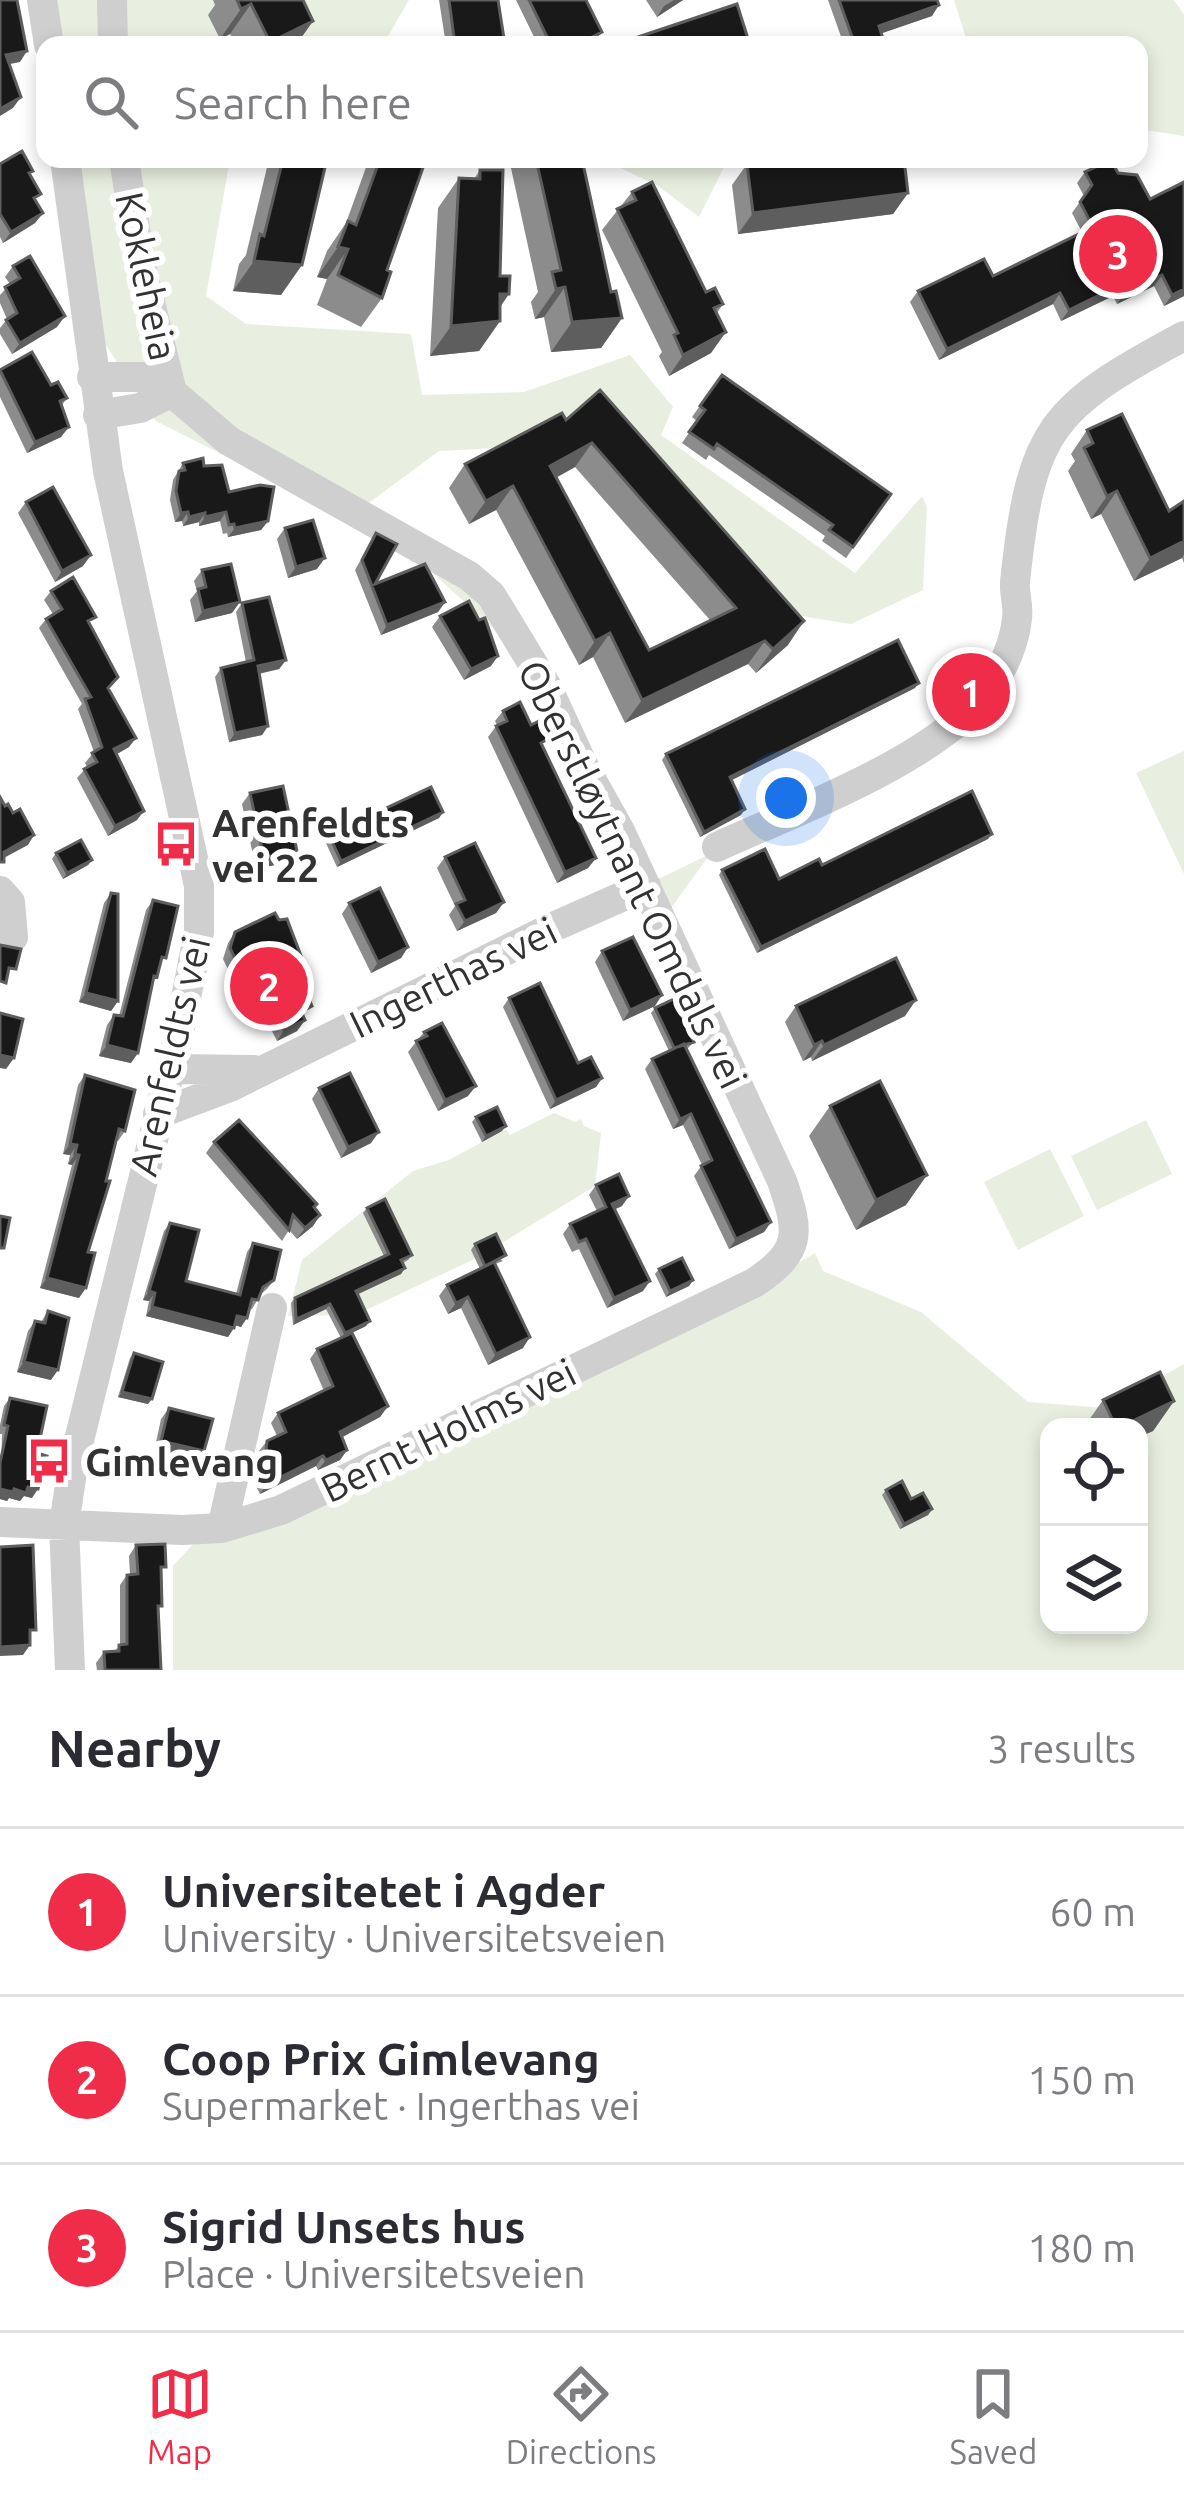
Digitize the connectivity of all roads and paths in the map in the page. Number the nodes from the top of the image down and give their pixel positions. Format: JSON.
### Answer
{"nodes":[{"id":1,"x":42,"y":0,"type":"edge"},
{"id":2,"x":112,"y":0,"type":"edge"},
{"id":3,"x":48,"y":36,"type":"edge"},
{"id":4,"x":113,"y":36,"type":"edge"},
{"id":5,"x":66,"y":168,"type":"edge"},
{"id":6,"x":125,"y":168,"type":"edge"},
{"id":7,"x":1184,"y":336,"type":"edge"},
{"id":8,"x":92,"y":376,"type":"junction"},
{"id":9,"x":172,"y":392,"type":"junction"},
{"id":10,"x":98,"y":415,"type":"junction"},
{"id":11,"x":717,"y":847,"type":"dead end"},
{"id":12,"x":646,"y":886,"type":"junction"},
{"id":13,"x":0,"y":891,"type":"edge"},
{"id":14,"x":13,"y":937,"type":"dead end"},
{"id":15,"x":170,"y":1069,"type":"junction"},
{"id":16,"x":260,"y":1069,"type":"junction"},
{"id":17,"x":158,"y":1114,"type":"junction"},
{"id":18,"x":794,"y":1244,"type":"joint"},
{"id":19,"x":272,"y":1308,"type":"dead end"},
{"id":20,"x":0,"y":1522,"type":"edge"},
{"id":21,"x":64,"y":1525,"type":"junction"},
{"id":22,"x":222,"y":1528,"type":"junction"},
{"id":23,"x":70,"y":1670,"type":"edge"}],
"edges":[{"from":1,"to":3,"type":"street"},
{"from":2,"to":4,"type":"street"},
{"from":5,"to":8,"type":"street","name":"Arenfeldts vei"},
{"from":6,"to":9,"type":"street","name":"Kokleheia"},
{"from":7,"to":11,"type":"street"},
{"from":8,"to":9,"type":"street","name":"Oberstløytnant Omdals vei"},
{"from":8,"to":10,"type":"street","name":"Arenfeldts vei"},
{"from":9,"to":10,"type":"street"},
{"from":9,"to":12,"type":"street","name":"Oberstløytnant Omdals vei"},
{"from":10,"to":15,"type":"street","name":"Arenfeldts vei"},
{"from":12,"to":16,"type":"street","name":"Ingerthas vei"},
{"from":12,"to":18,"type":"street","name":"Oberstløytnant Omdals vei"},
{"from":13,"to":14,"type":"street"},
{"from":15,"to":16,"type":"street","name":"Ingerthas vei"},
{"from":15,"to":17,"type":"street","name":"Arenfeldts vei"},
{"from":16,"to":17,"type":"street","name":"Ingerthas vei"},
{"from":17,"to":21,"type":"street","name":"Arenfeldts vei"},
{"from":18,"to":22,"type":"street","name":"Bernt Holms vei"},
{"from":19,"to":22,"type":"street"},
{"from":20,"to":21,"type":"street","name":"Bernt Holms vei"},
{"from":21,"to":22,"type":"street","name":"Bernt Holms vei"},
{"from":21,"to":23,"type":"street","name":"Arenfeldts vei"}]}
